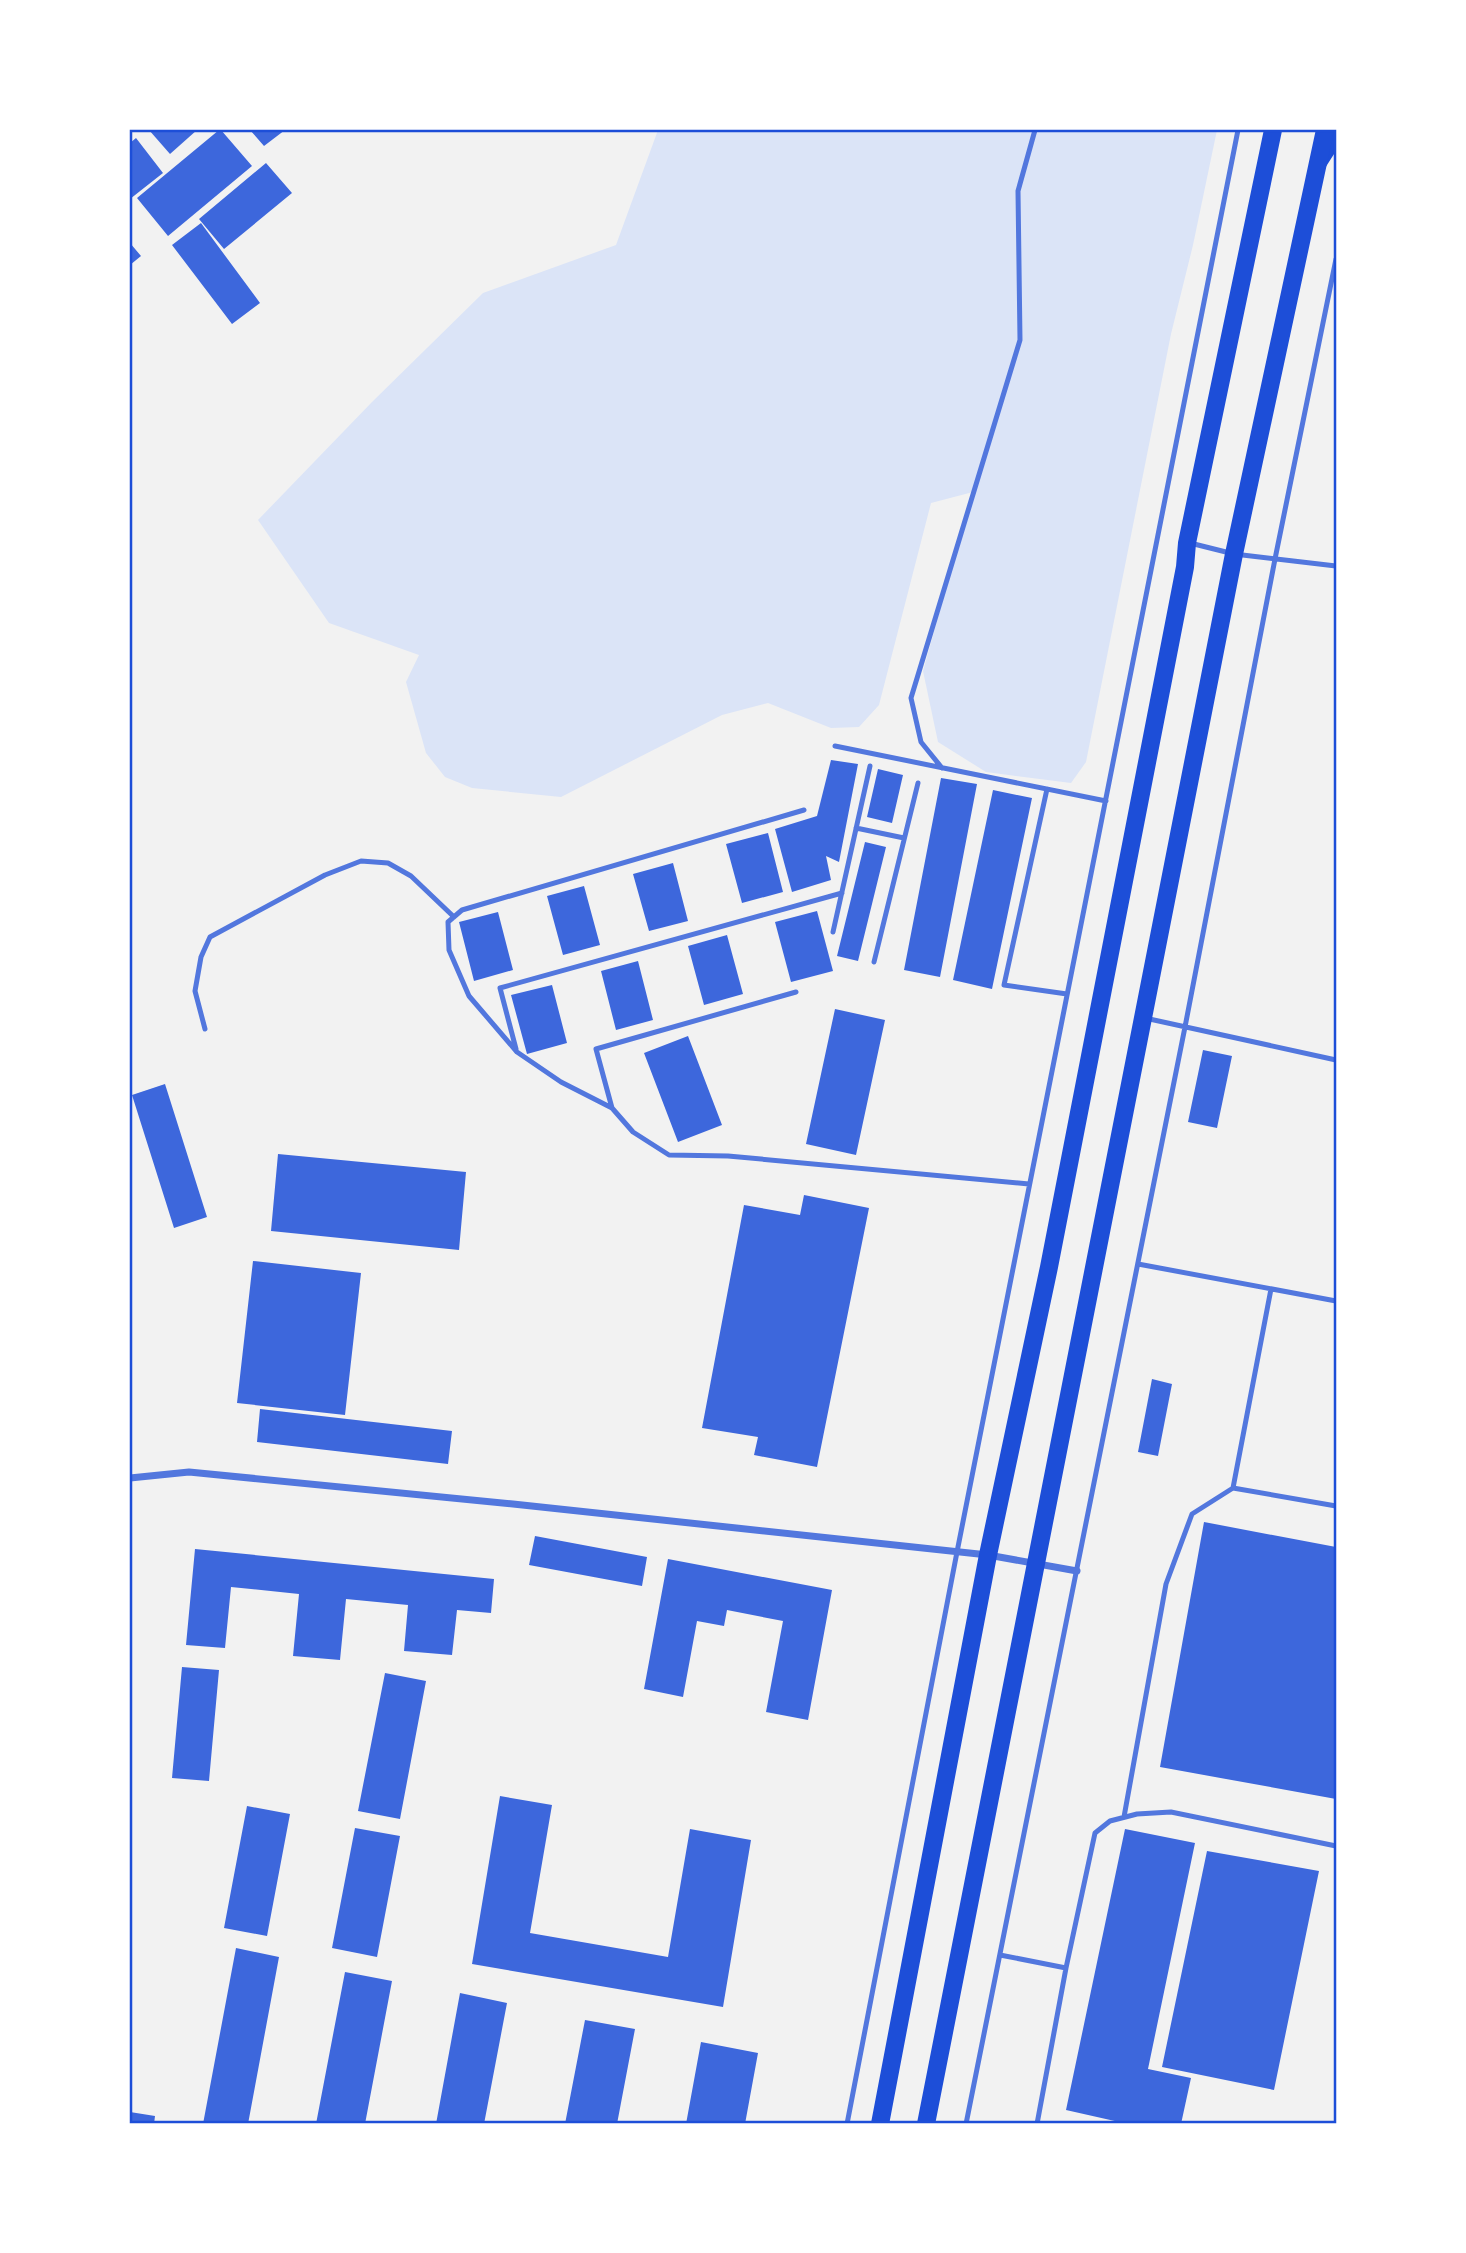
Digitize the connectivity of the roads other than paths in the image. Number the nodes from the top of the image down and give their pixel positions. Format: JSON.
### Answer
{"nodes":[{"id":1,"x":1035,"y":130,"type":"edge"},
{"id":2,"x":1238,"y":130,"type":"edge"},
{"id":3,"x":1272,"y":130,"type":"edge"},
{"id":4,"x":1325,"y":130,"type":"edge"},
{"id":5,"x":1336,"y":138,"type":"edge"},
{"id":6,"x":1319,"y":164,"type":"junction"},
{"id":7,"x":1336,"y":260,"type":"edge"},
{"id":8,"x":1187,"y":543,"type":"junction"},
{"id":9,"x":1234,"y":554,"type":"junction"},
{"id":10,"x":1275,"y":559,"type":"junction"},
{"id":11,"x":1336,"y":566,"type":"edge"},
{"id":12,"x":835,"y":746,"type":"dead end"},
{"id":13,"x":870,"y":766,"type":"dead end"},
{"id":14,"x":943,"y":768,"type":"junction"},
{"id":15,"x":918,"y":783,"type":"dead end"},
{"id":16,"x":1047,"y":789,"type":"junction"},
{"id":17,"x":1106,"y":801,"type":"junction"},
{"id":18,"x":804,"y":810,"type":"dead end"},
{"id":19,"x":856,"y":828,"type":"junction"},
{"id":20,"x":904,"y":838,"type":"junction"},
{"id":21,"x":842,"y":892,"type":"junction"},
{"id":22,"x":454,"y":917,"type":"junction"},
{"id":23,"x":834,"y":932,"type":"dead end"},
{"id":24,"x":874,"y":962,"type":"dead end"},
{"id":25,"x":796,"y":992,"type":"dead end"},
{"id":26,"x":1067,"y":994,"type":"junction"},
{"id":27,"x":1142,"y":1018,"type":"junction"},
{"id":28,"x":1185,"y":1027,"type":"junction"},
{"id":29,"x":205,"y":1029,"type":"dead end"},
{"id":30,"x":517,"y":1052,"type":"junction"},
{"id":31,"x":1336,"y":1060,"type":"edge"},
{"id":32,"x":611,"y":1108,"type":"junction"},
{"id":33,"x":1029,"y":1184,"type":"junction"},
{"id":34,"x":1138,"y":1264,"type":"junction"},
{"id":35,"x":1270,"y":1289,"type":"junction"},
{"id":36,"x":1336,"y":1301,"type":"edge"},
{"id":37,"x":130,"y":1478,"type":"edge"},
{"id":38,"x":1233,"y":1488,"type":"junction"},
{"id":39,"x":1336,"y":1506,"type":"edge"},
{"id":40,"x":957,"y":1552,"type":"junction"},
{"id":41,"x":988,"y":1555,"type":"junction"},
{"id":42,"x":1034,"y":1563,"type":"junction"},
{"id":43,"x":1077,"y":1571,"type":"junction"},
{"id":44,"x":1124,"y":1817,"type":"junction"},
{"id":45,"x":1336,"y":1846,"type":"edge"},
{"id":46,"x":1000,"y":1955,"type":"junction"},
{"id":47,"x":1066,"y":1968,"type":"junction"},
{"id":48,"x":847,"y":2123,"type":"edge"},
{"id":49,"x":880,"y":2123,"type":"edge"},
{"id":50,"x":926,"y":2123,"type":"edge"},
{"id":51,"x":966,"y":2123,"type":"edge"},
{"id":52,"x":1037,"y":2123,"type":"edge"}],
"edges":[{"from":1,"to":14,"type":"lane"},
{"from":2,"to":17,"type":"lane"},
{"from":3,"to":8,"type":"main road"},
{"from":4,"to":6,"type":"main road"},
{"from":5,"to":6,"type":"main road"},
{"from":6,"to":9,"type":"main road"},
{"from":7,"to":10,"type":"lane"},
{"from":8,"to":9,"type":"lane"},
{"from":8,"to":41,"type":"main road"},
{"from":9,"to":10,"type":"lane"},
{"from":9,"to":27,"type":"main road"},
{"from":10,"to":11,"type":"lane"},
{"from":10,"to":28,"type":"lane"},
{"from":12,"to":14,"type":"lane"},
{"from":13,"to":19,"type":"lane"},
{"from":14,"to":16,"type":"lane"},
{"from":15,"to":20,"type":"lane"},
{"from":16,"to":17,"type":"lane"},
{"from":16,"to":26,"type":"lane"},
{"from":17,"to":26,"type":"lane"},
{"from":18,"to":22,"type":"lane"},
{"from":19,"to":20,"type":"lane"},
{"from":19,"to":21,"type":"lane"},
{"from":20,"to":24,"type":"lane"},
{"from":21,"to":23,"type":"lane"},
{"from":21,"to":30,"type":"lane"},
{"from":22,"to":29,"type":"lane"},
{"from":22,"to":30,"type":"lane"},
{"from":25,"to":32,"type":"lane"},
{"from":26,"to":33,"type":"lane"},
{"from":27,"to":28,"type":"lane"},
{"from":27,"to":42,"type":"main road"},
{"from":28,"to":31,"type":"lane"},
{"from":28,"to":34,"type":"lane"},
{"from":30,"to":32,"type":"lane"},
{"from":32,"to":33,"type":"lane"},
{"from":33,"to":40,"type":"lane"},
{"from":34,"to":35,"type":"lane"},
{"from":34,"to":43,"type":"lane"},
{"from":35,"to":36,"type":"lane"},
{"from":35,"to":38,"type":"lane"},
{"from":37,"to":40,"type":"street"},
{"from":38,"to":39,"type":"lane"},
{"from":38,"to":44,"type":"lane"},
{"from":40,"to":41,"type":"street"},
{"from":40,"to":48,"type":"lane"},
{"from":41,"to":42,"type":"street"},
{"from":41,"to":49,"type":"main road"},
{"from":42,"to":43,"type":"street"},
{"from":42,"to":50,"type":"main road"},
{"from":43,"to":46,"type":"lane"},
{"from":44,"to":45,"type":"lane"},
{"from":44,"to":47,"type":"lane"},
{"from":46,"to":47,"type":"lane"},
{"from":46,"to":51,"type":"lane"},
{"from":47,"to":52,"type":"lane"}]}
